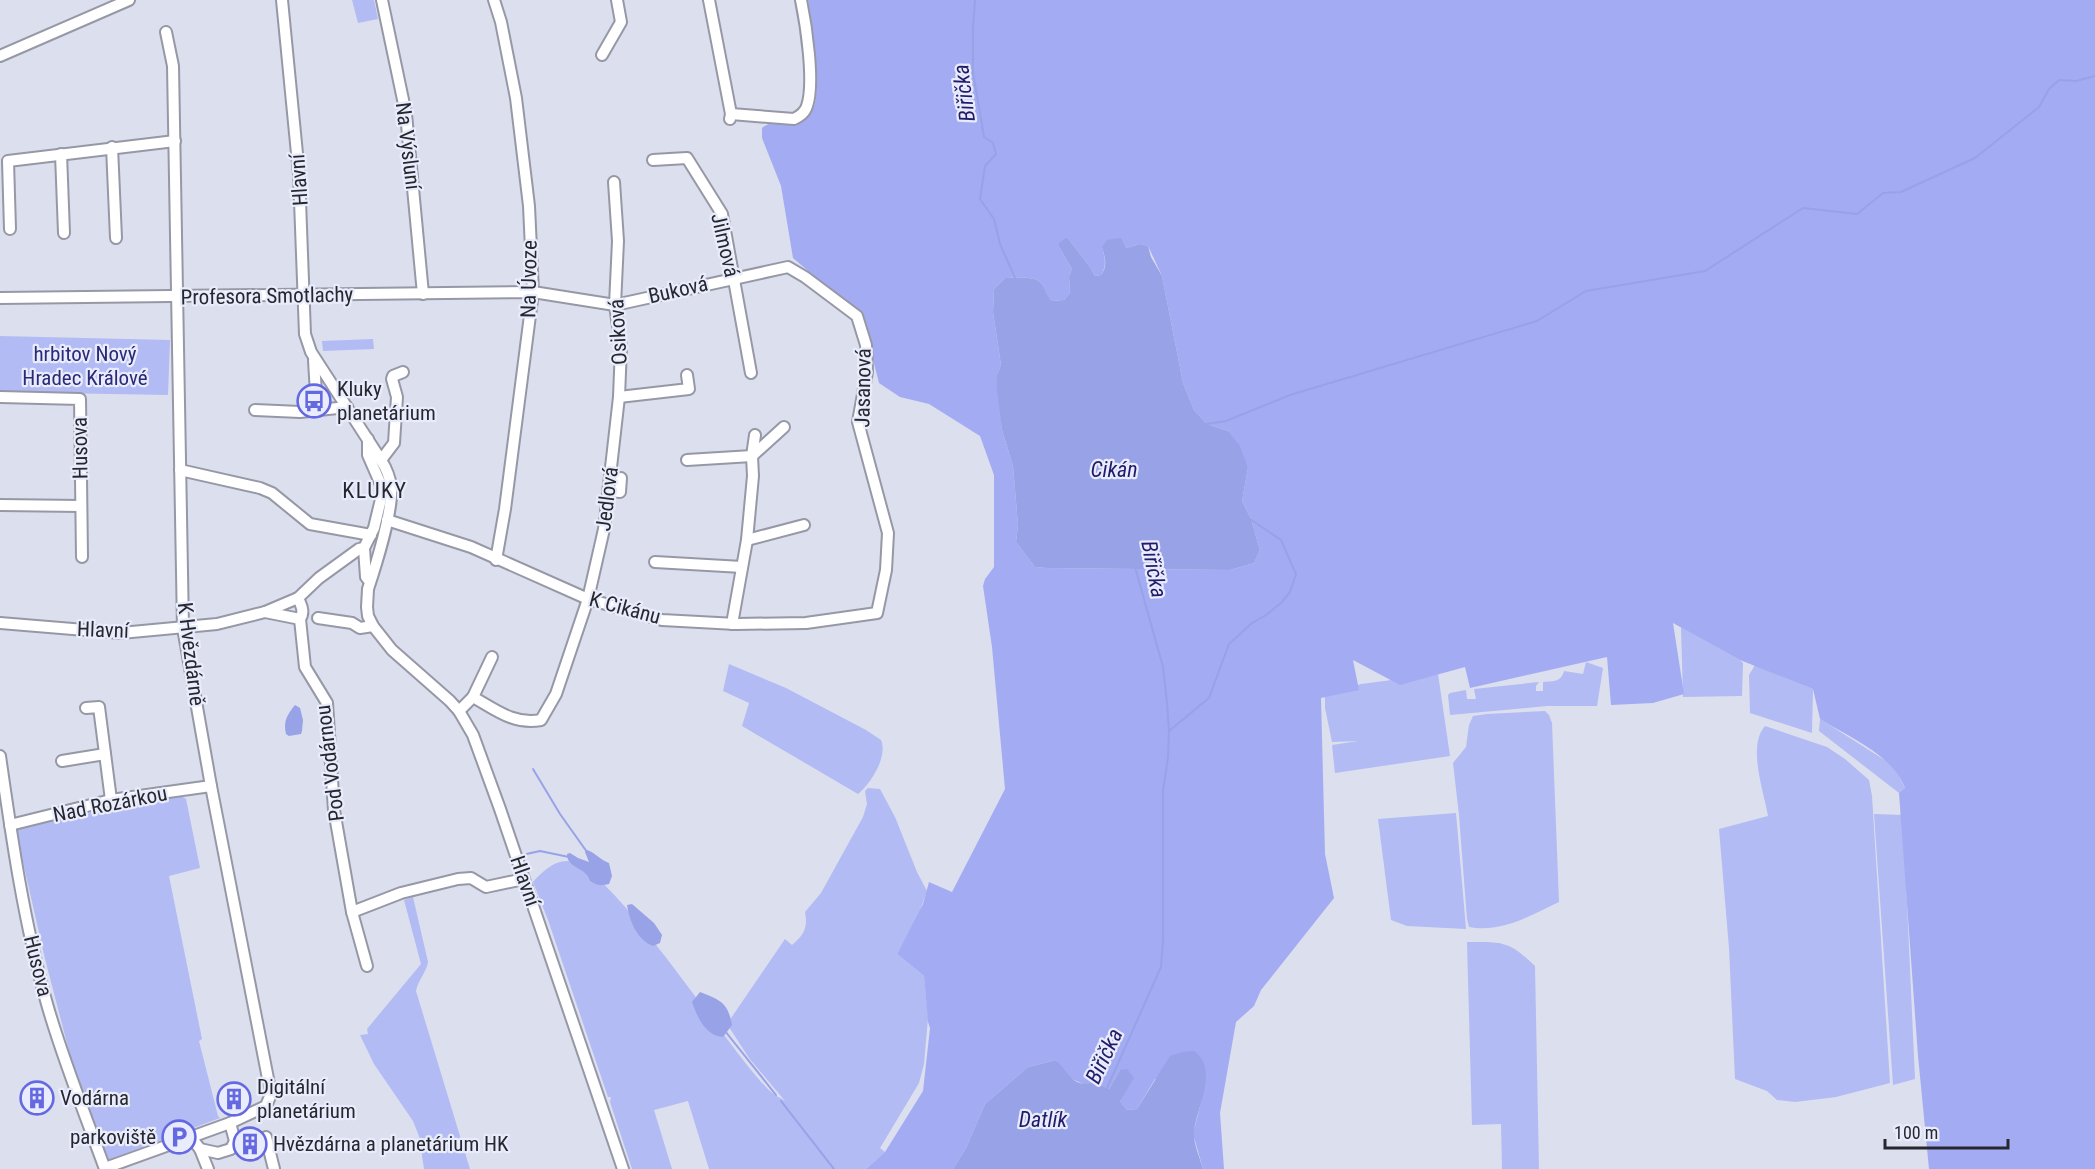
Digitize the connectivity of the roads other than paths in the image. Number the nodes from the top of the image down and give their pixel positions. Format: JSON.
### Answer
{"nodes":[{"id":1,"x":129,"y":0,"type":"edge"},
{"id":2,"x":282,"y":0,"type":"edge"},
{"id":3,"x":382,"y":0,"type":"edge"},
{"id":4,"x":494,"y":0,"type":"edge"},
{"id":5,"x":617,"y":0,"type":"edge"},
{"id":6,"x":709,"y":0,"type":"edge"},
{"id":7,"x":801,"y":0,"type":"edge"},
{"id":8,"x":166,"y":32,"type":"dead end"},
{"id":9,"x":602,"y":55,"type":"dead end"},
{"id":10,"x":0,"y":56,"type":"edge"},
{"id":11,"x":175,"y":141,"type":"junction"},
{"id":12,"x":112,"y":147,"type":"junction"},
{"id":13,"x":61,"y":154,"type":"junction"},
{"id":14,"x":653,"y":160,"type":"dead end"},
{"id":15,"x":614,"y":182,"type":"dead end"},
{"id":16,"x":10,"y":229,"type":"dead end"},
{"id":17,"x":64,"y":233,"type":"dead end"},
{"id":18,"x":117,"y":238,"type":"dead end"},
{"id":19,"x":788,"y":267,"type":"joint"},
{"id":20,"x":733,"y":278,"type":"junction"},
{"id":21,"x":533,"y":292,"type":"junction"},
{"id":22,"x":423,"y":294,"type":"junction"},
{"id":23,"x":303,"y":295,"type":"junction"},
{"id":24,"x":177,"y":297,"type":"junction"},
{"id":25,"x":0,"y":298,"type":"edge"},
{"id":26,"x":615,"y":305,"type":"junction"},
{"id":27,"x":314,"y":358,"type":"junction"},
{"id":28,"x":403,"y":372,"type":"dead end"},
{"id":29,"x":751,"y":372,"type":"dead end"},
{"id":30,"x":687,"y":375,"type":"dead end"},
{"id":31,"x":0,"y":397,"type":"edge"},
{"id":32,"x":619,"y":397,"type":"junction"},
{"id":33,"x":347,"y":407,"type":"junction"},
{"id":34,"x":255,"y":410,"type":"dead end"},
{"id":35,"x":317,"y":411,"type":"junction"},
{"id":36,"x":784,"y":427,"type":"dead end"},
{"id":37,"x":755,"y":435,"type":"dead end"},
{"id":38,"x":368,"y":439,"type":"junction"},
{"id":39,"x":752,"y":456,"type":"junction"},
{"id":40,"x":381,"y":460,"type":"junction"},
{"id":41,"x":687,"y":460,"type":"dead end"},
{"id":42,"x":180,"y":470,"type":"junction"},
{"id":43,"x":621,"y":478,"type":"dead end"},
{"id":44,"x":608,"y":491,"type":"junction"},
{"id":45,"x":0,"y":505,"type":"edge"},
{"id":46,"x":81,"y":506,"type":"junction"},
{"id":47,"x":387,"y":520,"type":"junction"},
{"id":48,"x":804,"y":525,"type":"dead end"},
{"id":49,"x":371,"y":535,"type":"junction"},
{"id":50,"x":747,"y":540,"type":"junction"},
{"id":51,"x":364,"y":548,"type":"junction"},
{"id":52,"x":82,"y":557,"type":"dead end"},
{"id":53,"x":496,"y":560,"type":"junction"},
{"id":54,"x":655,"y":562,"type":"dead end"},
{"id":55,"x":742,"y":567,"type":"junction"},
{"id":56,"x":370,"y":582,"type":"junction"},
{"id":57,"x":298,"y":598,"type":"junction"},
{"id":58,"x":588,"y":599,"type":"junction"},
{"id":59,"x":265,"y":612,"type":"junction"},
{"id":60,"x":877,"y":614,"type":"joint"},
{"id":61,"x":318,"y":618,"type":"dead end"},
{"id":62,"x":300,"y":619,"type":"junction"},
{"id":63,"x":0,"y":622,"type":"edge"},
{"id":64,"x":732,"y":624,"type":"junction"},
{"id":65,"x":373,"y":626,"type":"junction"},
{"id":66,"x":183,"y":628,"type":"junction"},
{"id":67,"x":492,"y":657,"type":"dead end"},
{"id":68,"x":473,"y":697,"type":"junction"},
{"id":69,"x":86,"y":708,"type":"dead end"},
{"id":70,"x":459,"y":711,"type":"junction"},
{"id":71,"x":105,"y":754,"type":"junction"},
{"id":72,"x":0,"y":756,"type":"edge"},
{"id":73,"x":62,"y":761,"type":"dead end"},
{"id":74,"x":211,"y":786,"type":"junction"},
{"id":75,"x":111,"y":800,"type":"junction"},
{"id":76,"x":10,"y":825,"type":"junction"},
{"id":77,"x":524,"y":879,"type":"junction"},
{"id":78,"x":352,"y":912,"type":"junction"},
{"id":79,"x":367,"y":966,"type":"dead end"},
{"id":80,"x":230,"y":1123,"type":"junction"},
{"id":81,"x":191,"y":1137,"type":"junction"},
{"id":82,"x":266,"y":1137,"type":"dead end"},
{"id":83,"x":200,"y":1149,"type":"junction"},
{"id":84,"x":105,"y":1169,"type":"edge"},
{"id":85,"x":208,"y":1169,"type":"edge"},
{"id":86,"x":274,"y":1169,"type":"edge"},
{"id":87,"x":623,"y":1169,"type":"edge"}],
"edges":[{"from":1,"to":10,"type":"street"},
{"from":2,"to":23,"type":"street","name":"Hlavní"},
{"from":3,"to":22,"type":"street","name":"Na Výsluní"},
{"from":4,"to":21,"type":"street","name":"Na Úvoze"},
{"from":5,"to":9,"type":"street"},
{"from":6,"to":7,"type":"street"},
{"from":8,"to":11,"type":"street","name":"K Hvězdárně"},
{"from":11,"to":12,"type":"street"},
{"from":11,"to":24,"type":"street","name":"K Hvězdárně"},
{"from":12,"to":13,"type":"street"},
{"from":12,"to":18,"type":"street"},
{"from":13,"to":16,"type":"street"},
{"from":13,"to":17,"type":"street"},
{"from":14,"to":20,"type":"street","name":"Jilmová"},
{"from":15,"to":26,"type":"street","name":"Osiková"},
{"from":19,"to":20,"type":"street","name":"Buková"},
{"from":19,"to":60,"type":"street","name":"Jasanová"},
{"from":20,"to":26,"type":"street","name":"Buková"},
{"from":20,"to":29,"type":"street","name":"Jilmová"},
{"from":21,"to":22,"type":"street","name":"Profesora Smotlachy"},
{"from":21,"to":26,"type":"street","name":"Buková"},
{"from":21,"to":53,"type":"street","name":"Na Úvoze"},
{"from":22,"to":23,"type":"street","name":"Profesora Smotlachy"},
{"from":23,"to":24,"type":"street","name":"Profesora Smotlachy"},
{"from":23,"to":27,"type":"street","name":"Hlavní"},
{"from":24,"to":25,"type":"street","name":"Profesora Smotlachy"},
{"from":24,"to":42,"type":"street","name":"K Hvězdárně"},
{"from":26,"to":32,"type":"street","name":"Osiková"},
{"from":27,"to":33,"type":"street","name":"Hlavní"},
{"from":27,"to":35,"type":"street","name":"Hlavní"},
{"from":28,"to":40,"type":"street"},
{"from":30,"to":32,"type":"street","name":"Osiková"},
{"from":31,"to":46,"type":"street","name":"Husova"},
{"from":32,"to":44,"type":"street","name":"Jedlová"},
{"from":33,"to":35,"type":"street"},
{"from":33,"to":38,"type":"street","name":"Hlavní"},
{"from":34,"to":35,"type":"street"},
{"from":36,"to":39,"type":"street"},
{"from":37,"to":39,"type":"street"},
{"from":38,"to":40,"type":"street","name":"Hlavní"},
{"from":38,"to":49,"type":"street","name":"Hlavní"},
{"from":39,"to":41,"type":"street"},
{"from":39,"to":50,"type":"street"},
{"from":40,"to":47,"type":"street","name":"Hlavní"},
{"from":42,"to":49,"type":"street"},
{"from":42,"to":66,"type":"street","name":"K Hvězdárně"},
{"from":43,"to":44,"type":"street"},
{"from":44,"to":58,"type":"street","name":"Jedlová"},
{"from":45,"to":46,"type":"street","name":"Husova"},
{"from":46,"to":52,"type":"street","name":"Husova"},
{"from":47,"to":53,"type":"street","name":"K Cikánu"},
{"from":47,"to":56,"type":"street","name":"Hlavní"},
{"from":48,"to":50,"type":"street"},
{"from":49,"to":51,"type":"street","name":"Hlavní"},
{"from":50,"to":55,"type":"street"},
{"from":51,"to":56,"type":"street","name":"Hlavní"},
{"from":51,"to":57,"type":"street","name":"Hlavní"},
{"from":53,"to":58,"type":"street","name":"K Cikánu"},
{"from":54,"to":55,"type":"street"},
{"from":55,"to":64,"type":"street"},
{"from":56,"to":65,"type":"street","name":"Hlavní"},
{"from":57,"to":59,"type":"street","name":"Hlavní"},
{"from":57,"to":62,"type":"street","name":"Pod Vodárnou"},
{"from":58,"to":64,"type":"street","name":"K Cikánu"},
{"from":58,"to":68,"type":"street","name":"Jedlová"},
{"from":59,"to":62,"type":"street"},
{"from":59,"to":66,"type":"street","name":"Hlavní"},
{"from":60,"to":64,"type":"street","name":"K Cikánu"},
{"from":61,"to":65,"type":"street"},
{"from":62,"to":78,"type":"street","name":"Pod Vodárnou"},
{"from":63,"to":66,"type":"street","name":"Hlavní"},
{"from":65,"to":70,"type":"street","name":"Hlavní"},
{"from":66,"to":74,"type":"street","name":"K Hvězdárně"},
{"from":67,"to":68,"type":"street"},
{"from":68,"to":70,"type":"street"},
{"from":69,"to":71,"type":"street"},
{"from":70,"to":77,"type":"street","name":"Hlavní"},
{"from":71,"to":73,"type":"street"},
{"from":71,"to":75,"type":"street"},
{"from":72,"to":76,"type":"street","name":"Husova"},
{"from":74,"to":75,"type":"street","name":"Nad Rozárkou"},
{"from":74,"to":80,"type":"street","name":"K Hvězdárně"},
{"from":75,"to":76,"type":"street","name":"Nad Rozárkou"},
{"from":76,"to":84,"type":"street","name":"Husova"},
{"from":77,"to":78,"type":"street"},
{"from":77,"to":87,"type":"street","name":"Hlavní"},
{"from":78,"to":79,"type":"street","name":"Pod Vodárnou"},
{"from":80,"to":81,"type":"street","name":"K Hvězdárně"},
{"from":80,"to":83,"type":"street"},
{"from":81,"to":83,"type":"street"},
{"from":81,"to":84,"type":"street","name":"K Hvězdárně"},
{"from":82,"to":86,"type":"street"},
{"from":83,"to":85,"type":"street"}]}
